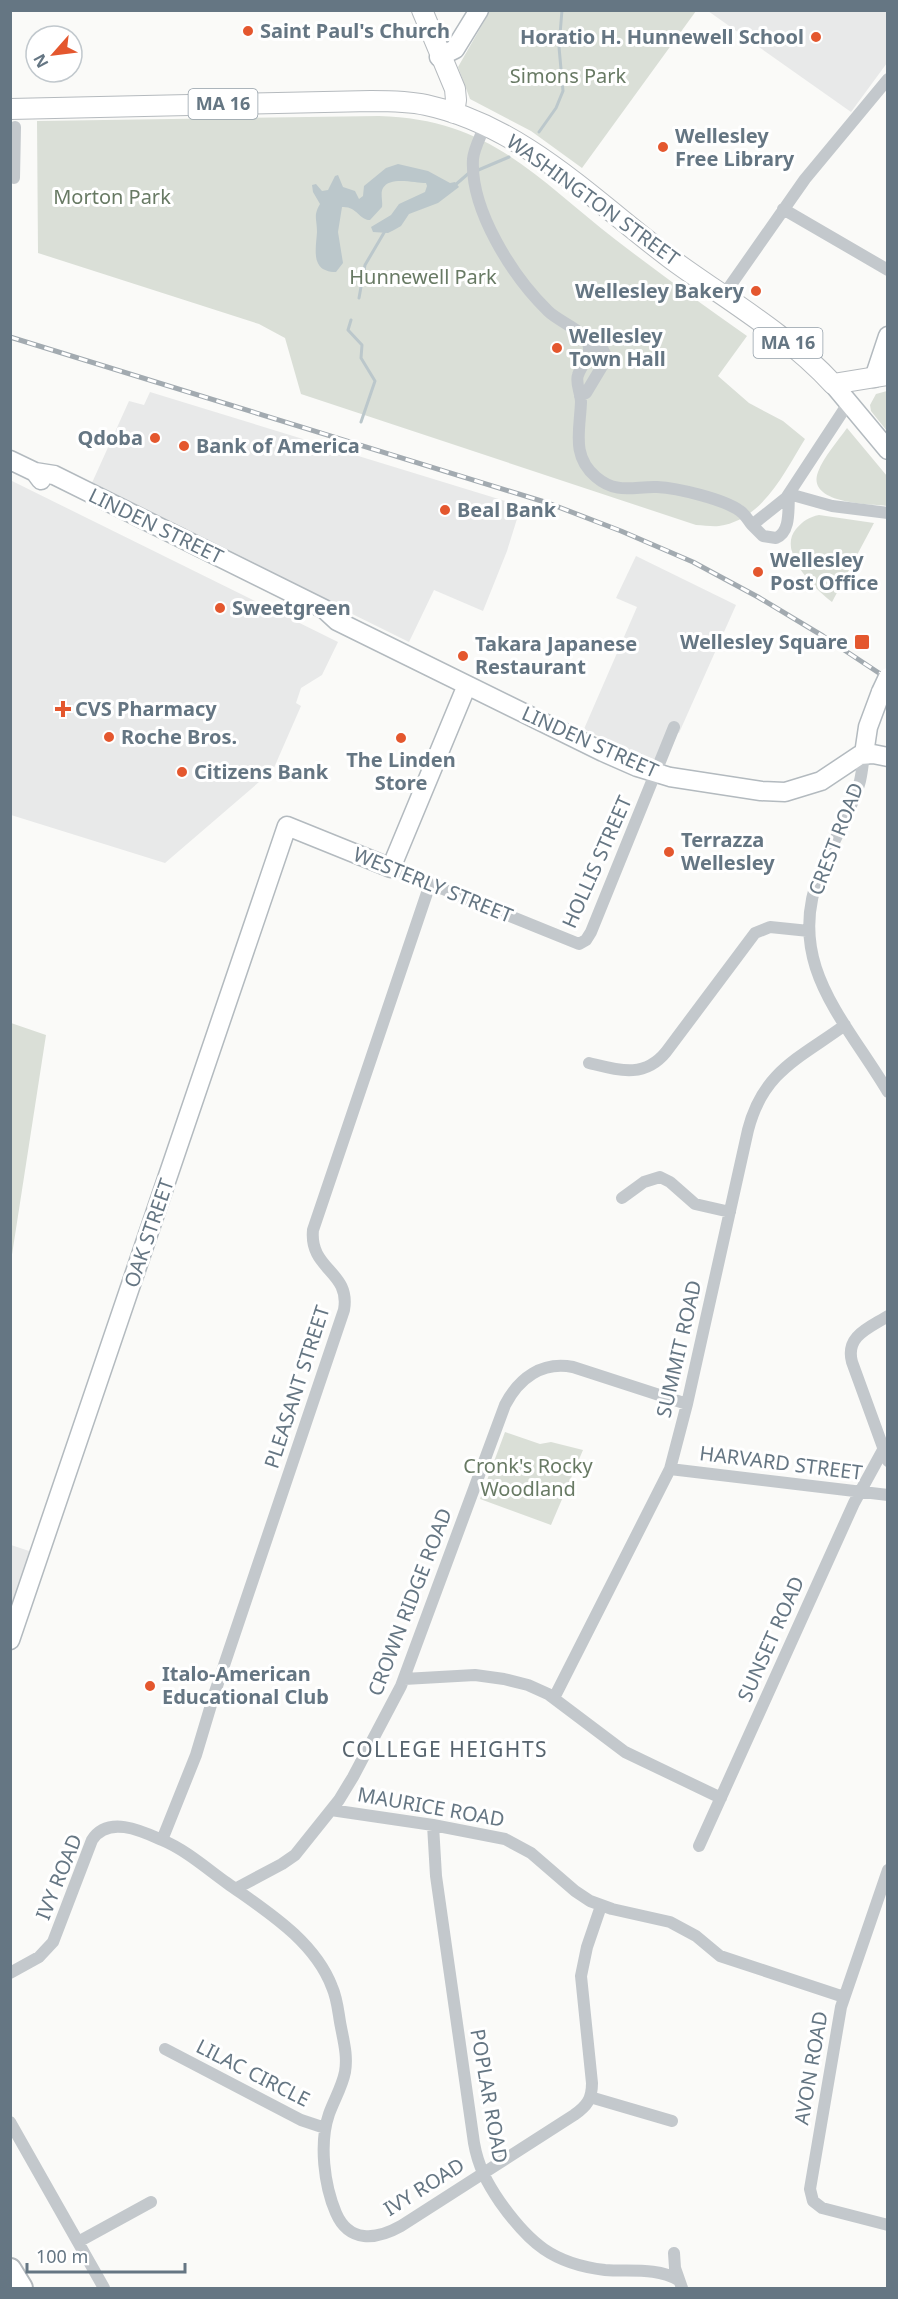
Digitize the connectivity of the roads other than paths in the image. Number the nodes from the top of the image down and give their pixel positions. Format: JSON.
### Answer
{"nodes":[{"id":1,"x":422,"y":10,"type":"edge"},
{"id":2,"x":478,"y":10,"type":"edge"},
{"id":3,"x":440,"y":57,"type":"junction"},
{"id":4,"x":888,"y":79,"type":"edge"},
{"id":5,"x":435,"y":107,"type":"junction"},
{"id":6,"x":454,"y":113,"type":"junction"},
{"id":7,"x":13,"y":118,"type":"edge"},
{"id":8,"x":485,"y":125,"type":"junction"},
{"id":9,"x":14,"y":178,"type":"dead end"},
{"id":10,"x":783,"y":209,"type":"junction"},
{"id":11,"x":888,"y":270,"type":"edge"},
{"id":12,"x":723,"y":296,"type":"junction"},
{"id":13,"x":888,"y":336,"type":"edge"},
{"id":14,"x":589,"y":345,"type":"junction"},
{"id":15,"x":881,"y":376,"type":"edge"},
{"id":16,"x":834,"y":384,"type":"junction"},
{"id":17,"x":580,"y":396,"type":"junction"},
{"id":18,"x":849,"y":402,"type":"junction"},
{"id":19,"x":888,"y":450,"type":"edge"},
{"id":20,"x":10,"y":460,"type":"edge"},
{"id":21,"x":789,"y":494,"type":"junction"},
{"id":22,"x":888,"y":513,"type":"edge"},
{"id":23,"x":752,"y":525,"type":"junction"},
{"id":24,"x":884,"y":684,"type":"edge"},
{"id":25,"x":466,"y":685,"type":"junction"},
{"id":26,"x":674,"y":727,"type":"dead end"},
{"id":27,"x":864,"y":754,"type":"junction"},
{"id":28,"x":888,"y":757,"type":"edge"},
{"id":29,"x":656,"y":773,"type":"junction"},
{"id":30,"x":287,"y":826,"type":"joint"},
{"id":31,"x":391,"y":868,"type":"junction"},
{"id":32,"x":430,"y":884,"type":"junction"},
{"id":33,"x":809,"y":931,"type":"junction"},
{"id":34,"x":579,"y":944,"type":"joint"},
{"id":35,"x":845,"y":1025,"type":"junction"},
{"id":36,"x":589,"y":1063,"type":"dead end"},
{"id":37,"x":888,"y":1092,"type":"edge"},
{"id":38,"x":622,"y":1198,"type":"dead end"},
{"id":39,"x":730,"y":1212,"type":"junction"},
{"id":40,"x":888,"y":1316,"type":"edge"},
{"id":41,"x":687,"y":1404,"type":"junction"},
{"id":42,"x":885,"y":1455,"type":"edge"},
{"id":43,"x":670,"y":1469,"type":"junction"},
{"id":44,"x":860,"y":1492,"type":"junction"},
{"id":45,"x":888,"y":1495,"type":"edge"},
{"id":46,"x":10,"y":1640,"type":"edge"},
{"id":47,"x":404,"y":1679,"type":"junction"},
{"id":48,"x":554,"y":1698,"type":"junction"},
{"id":49,"x":721,"y":1798,"type":"junction"},
{"id":50,"x":331,"y":1810,"type":"junction"},
{"id":51,"x":433,"y":1825,"type":"junction"},
{"id":52,"x":162,"y":1840,"type":"junction"},
{"id":53,"x":699,"y":1846,"type":"dead end"},
{"id":54,"x":888,"y":1870,"type":"edge"},
{"id":55,"x":235,"y":1889,"type":"junction"},
{"id":56,"x":601,"y":1906,"type":"junction"},
{"id":57,"x":10,"y":1973,"type":"edge"},
{"id":58,"x":844,"y":1997,"type":"junction"},
{"id":59,"x":165,"y":2049,"type":"dead end"},
{"id":60,"x":591,"y":2097,"type":"junction"},
{"id":61,"x":672,"y":2121,"type":"dead end"},
{"id":62,"x":10,"y":2122,"type":"edge"},
{"id":63,"x":325,"y":2128,"type":"junction"},
{"id":64,"x":482,"y":2173,"type":"junction"},
{"id":65,"x":151,"y":2202,"type":"dead end"},
{"id":66,"x":888,"y":2225,"type":"edge"},
{"id":67,"x":78,"y":2242,"type":"junction"},
{"id":68,"x":674,"y":2253,"type":"dead end"},
{"id":69,"x":10,"y":2270,"type":"edge"},
{"id":70,"x":680,"y":2284,"type":"edge"},
{"id":71,"x":21,"y":2289,"type":"edge"},
{"id":72,"x":104,"y":2289,"type":"edge"}],
"edges":[{"from":1,"to":3,"type":"main road"},
{"from":2,"to":3,"type":"street"},
{"from":3,"to":5,"type":"main road"},
{"from":3,"to":6,"type":"main road"},
{"from":4,"to":10,"type":"street"},
{"from":5,"to":6,"type":"main road","name":"WASHINGTON STREET","number":"MA 16"},
{"from":5,"to":7,"type":"main road","name":"WASHINGTON STREET","number":"MA 16"},
{"from":6,"to":8,"type":"main road","name":"WASHINGTON STREET","number":"MA 16"},
{"from":7,"to":9,"type":"street"},
{"from":8,"to":12,"type":"main road","name":"WASHINGTON STREET","number":"MA 16"},
{"from":8,"to":14,"type":"street"},
{"from":10,"to":11,"type":"street"},
{"from":10,"to":12,"type":"street"},
{"from":12,"to":16,"type":"main road","name":"WASHINGTON STREET","number":"MA 16"},
{"from":13,"to":15,"type":"street"},
{"from":14,"to":17,"type":"street"},
{"from":14,"to":17,"type":"street"},
{"from":15,"to":16,"type":"main road","number":"MA 16"},
{"from":16,"to":18,"type":"street"},
{"from":17,"to":23,"type":"street"},
{"from":18,"to":19,"type":"street"},
{"from":18,"to":21,"type":"street"},
{"from":20,"to":25,"type":"street","name":"LINDEN STREET"},
{"from":21,"to":22,"type":"street"},
{"from":21,"to":23,"type":"street"},
{"from":21,"to":23,"type":"street"},
{"from":24,"to":27,"type":"street","name":"CREST ROAD"},
{"from":25,"to":29,"type":"street","name":"LINDEN STREET"},
{"from":25,"to":31,"type":"street"},
{"from":26,"to":29,"type":"street","name":"HOLLIS STREET"},
{"from":27,"to":28,"type":"street"},
{"from":27,"to":29,"type":"street","name":"LINDEN STREET"},
{"from":27,"to":33,"type":"street","name":"CREST ROAD"},
{"from":29,"to":34,"type":"street","name":"HOLLIS STREET"},
{"from":30,"to":31,"type":"street","name":"WESTERLY STREET"},
{"from":30,"to":46,"type":"street","name":"OAK STREET"},
{"from":31,"to":32,"type":"street","name":"WESTERLY STREET"},
{"from":32,"to":34,"type":"street","name":"WESTERLY STREET"},
{"from":32,"to":52,"type":"street","name":"PLEASANT STREET"},
{"from":33,"to":35,"type":"street","name":"CREST ROAD"},
{"from":33,"to":36,"type":"street"},
{"from":35,"to":37,"type":"street","name":"CREST ROAD"},
{"from":35,"to":39,"type":"street","name":"SUMMIT ROAD"},
{"from":38,"to":39,"type":"street"},
{"from":39,"to":41,"type":"street","name":"SUMMIT ROAD"},
{"from":40,"to":42,"type":"street"},
{"from":41,"to":43,"type":"street","name":"SUMMIT ROAD"},
{"from":41,"to":47,"type":"street","name":"CROWN RIDGE ROAD"},
{"from":42,"to":44,"type":"street","name":"SUNSET ROAD"},
{"from":43,"to":44,"type":"street","name":"HARVARD STREET"},
{"from":43,"to":48,"type":"street","name":"SUMMIT ROAD"},
{"from":44,"to":45,"type":"street","name":"HARVARD STREET"},
{"from":44,"to":49,"type":"street","name":"SUNSET ROAD"},
{"from":47,"to":48,"type":"street"},
{"from":47,"to":50,"type":"street","name":"CROWN RIDGE ROAD"},
{"from":48,"to":49,"type":"street"},
{"from":49,"to":53,"type":"street","name":"SUNSET ROAD"},
{"from":50,"to":51,"type":"street","name":"MAURICE ROAD"},
{"from":50,"to":55,"type":"street","name":"CROWN RIDGE ROAD"},
{"from":51,"to":56,"type":"street","name":"MAURICE ROAD"},
{"from":51,"to":64,"type":"street","name":"POPLAR ROAD"},
{"from":52,"to":55,"type":"street","name":"IVY ROAD"},
{"from":52,"to":57,"type":"street","name":"IVY ROAD"},
{"from":54,"to":58,"type":"street","name":"AVON ROAD"},
{"from":55,"to":63,"type":"street","name":"IVY ROAD"},
{"from":56,"to":58,"type":"street","name":"MAURICE ROAD"},
{"from":56,"to":60,"type":"street"},
{"from":58,"to":66,"type":"street","name":"AVON ROAD"},
{"from":59,"to":63,"type":"street","name":"LILAC CIRCLE"},
{"from":60,"to":61,"type":"street"},
{"from":60,"to":64,"type":"street","name":"IVY ROAD"},
{"from":62,"to":67,"type":"street"},
{"from":63,"to":64,"type":"street","name":"IVY ROAD"},
{"from":64,"to":70,"type":"street","name":"POPLAR ROAD"},
{"from":65,"to":67,"type":"street"},
{"from":67,"to":72,"type":"street"},
{"from":68,"to":70,"type":"street"},
{"from":69,"to":71,"type":"highway"}]}
